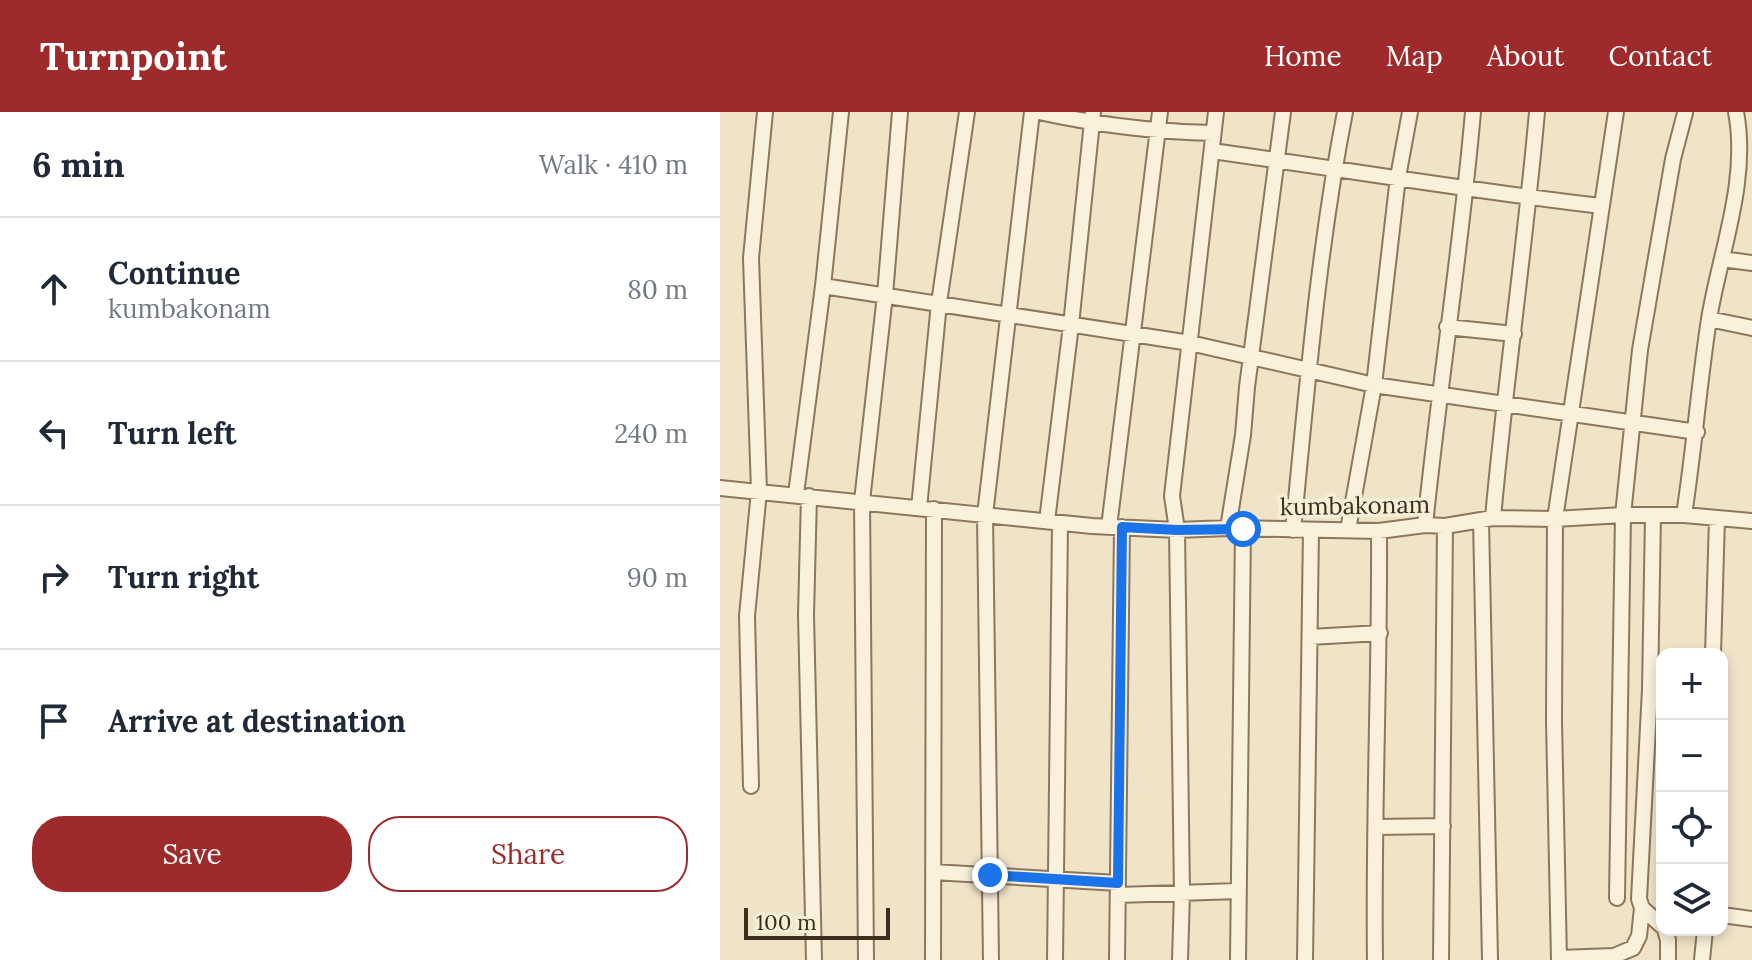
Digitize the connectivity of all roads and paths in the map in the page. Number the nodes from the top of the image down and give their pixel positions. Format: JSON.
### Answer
{"nodes":[{"id":1,"x":765,"y":112,"type":"edge"},
{"id":2,"x":841,"y":112,"type":"edge"},
{"id":3,"x":900,"y":112,"type":"edge"},
{"id":4,"x":967,"y":112,"type":"edge"},
{"id":5,"x":1032,"y":112,"type":"edge"},
{"id":6,"x":1039,"y":112,"type":"edge"},
{"id":7,"x":1160,"y":112,"type":"edge"},
{"id":8,"x":1216,"y":112,"type":"edge"},
{"id":9,"x":1283,"y":112,"type":"edge"},
{"id":10,"x":1345,"y":112,"type":"edge"},
{"id":11,"x":1410,"y":112,"type":"edge"},
{"id":12,"x":1473,"y":112,"type":"edge"},
{"id":13,"x":1537,"y":112,"type":"edge"},
{"id":14,"x":1616,"y":112,"type":"edge"},
{"id":15,"x":1736,"y":112,"type":"edge"},
{"id":16,"x":1685,"y":113,"type":"edge"},
{"id":17,"x":1092,"y":118,"type":"edge"},
{"id":18,"x":1158,"y":132,"type":"junction"},
{"id":19,"x":1213,"y":133,"type":"junction"},
{"id":20,"x":1212,"y":151,"type":"junction"},
{"id":21,"x":1278,"y":160,"type":"junction"},
{"id":22,"x":1334,"y":168,"type":"junction"},
{"id":23,"x":1398,"y":177,"type":"junction"},
{"id":24,"x":1466,"y":190,"type":"junction"},
{"id":25,"x":1529,"y":198,"type":"junction"},
{"id":26,"x":1601,"y":206,"type":"junction"},
{"id":27,"x":1722,"y":259,"type":"junction"},
{"id":28,"x":1752,"y":263,"type":"edge"},
{"id":29,"x":823,"y":286,"type":"junction"},
{"id":30,"x":885,"y":295,"type":"junction"},
{"id":31,"x":939,"y":303,"type":"junction"},
{"id":32,"x":1008,"y":316,"type":"junction"},
{"id":33,"x":1709,"y":319,"type":"junction"},
{"id":34,"x":1071,"y":325,"type":"junction"},
{"id":35,"x":1447,"y":327,"type":"junction"},
{"id":36,"x":1752,"y":328,"type":"edge"},
{"id":37,"x":1514,"y":334,"type":"junction"},
{"id":38,"x":1133,"y":335,"type":"junction"},
{"id":39,"x":1190,"y":343,"type":"junction"},
{"id":40,"x":1251,"y":356,"type":"junction"},
{"id":41,"x":1309,"y":371,"type":"junction"},
{"id":42,"x":1374,"y":385,"type":"junction"},
{"id":43,"x":1438,"y":395,"type":"junction"},
{"id":44,"x":1503,"y":404,"type":"junction"},
{"id":45,"x":1572,"y":414,"type":"junction"},
{"id":46,"x":1632,"y":423,"type":"junction"},
{"id":47,"x":1697,"y":432,"type":"junction"},
{"id":48,"x":720,"y":488,"type":"edge"},
{"id":49,"x":759,"y":491,"type":"junction"},
{"id":50,"x":802,"y":495,"type":"junction"},
{"id":51,"x":862,"y":501,"type":"junction"},
{"id":52,"x":926,"y":509,"type":"junction"},
{"id":53,"x":985,"y":515,"type":"junction"},
{"id":54,"x":1623,"y":515,"type":"junction"},
{"id":55,"x":1684,"y":515,"type":"junction"},
{"id":56,"x":1653,"y":516,"type":"junction"},
{"id":57,"x":1717,"y":518,"type":"junction"},
{"id":58,"x":1487,"y":519,"type":"junction"},
{"id":59,"x":1555,"y":519,"type":"junction"},
{"id":60,"x":1752,"y":521,"type":"edge"},
{"id":61,"x":1054,"y":522,"type":"junction"},
{"id":62,"x":1425,"y":525,"type":"junction"},
{"id":63,"x":1445,"y":526,"type":"junction"},
{"id":64,"x":1115,"y":527,"type":"junction"},
{"id":65,"x":1236,"y":529,"type":"junction"},
{"id":66,"x":1177,"y":530,"type":"junction"},
{"id":67,"x":1293,"y":530,"type":"junction"},
{"id":68,"x":1311,"y":530,"type":"junction"},
{"id":69,"x":1348,"y":530,"type":"junction"},
{"id":70,"x":1379,"y":531,"type":"junction"},
{"id":71,"x":1380,"y":633,"type":"junction"},
{"id":72,"x":1310,"y":637,"type":"junction"},
{"id":73,"x":1713,"y":648,"type":"edge"},
{"id":74,"x":751,"y":786,"type":"dead end"},
{"id":75,"x":1443,"y":826,"type":"junction"},
{"id":76,"x":1376,"y":827,"type":"junction"},
{"id":77,"x":933,"y":872,"type":"junction"},
{"id":78,"x":990,"y":875,"type":"junction"},
{"id":79,"x":1058,"y":880,"type":"junction"},
{"id":80,"x":1118,"y":889,"type":"junction"},
{"id":81,"x":1238,"y":891,"type":"junction"},
{"id":82,"x":1182,"y":893,"type":"junction"},
{"id":83,"x":1617,"y":898,"type":"dead end"},
{"id":84,"x":1642,"y":908,"type":"junction"},
{"id":85,"x":1728,"y":916,"type":"edge"},
{"id":86,"x":1752,"y":919,"type":"edge"},
{"id":87,"x":1656,"y":921,"type":"edge"},
{"id":88,"x":1667,"y":936,"type":"edge"},
{"id":89,"x":1704,"y":936,"type":"edge"},
{"id":90,"x":1559,"y":959,"type":"edge"},
{"id":91,"x":814,"y":960,"type":"edge"},
{"id":92,"x":866,"y":960,"type":"edge"},
{"id":93,"x":933,"y":960,"type":"edge"},
{"id":94,"x":991,"y":960,"type":"edge"},
{"id":95,"x":1055,"y":960,"type":"edge"},
{"id":96,"x":1117,"y":960,"type":"edge"},
{"id":97,"x":1180,"y":960,"type":"edge"},
{"id":98,"x":1238,"y":960,"type":"edge"},
{"id":99,"x":1305,"y":960,"type":"edge"},
{"id":100,"x":1375,"y":960,"type":"edge"},
{"id":101,"x":1441,"y":960,"type":"edge"},
{"id":102,"x":1490,"y":960,"type":"edge"},
{"id":103,"x":1668,"y":960,"type":"edge"},
{"id":104,"x":1702,"y":960,"type":"edge"}],
"edges":[{"from":1,"to":49,"type":"street"},
{"from":2,"to":29,"type":"street"},
{"from":3,"to":30,"type":"street"},
{"from":4,"to":31,"type":"street"},
{"from":5,"to":32,"type":"street"},
{"from":6,"to":17,"type":"street"},
{"from":7,"to":18,"type":"street"},
{"from":8,"to":19,"type":"street"},
{"from":9,"to":21,"type":"street"},
{"from":10,"to":22,"type":"street"},
{"from":11,"to":23,"type":"street"},
{"from":12,"to":24,"type":"street"},
{"from":13,"to":25,"type":"street"},
{"from":14,"to":26,"type":"street"},
{"from":15,"to":27,"type":"street"},
{"from":16,"to":46,"type":"street"},
{"from":17,"to":18,"type":"street"},
{"from":17,"to":34,"type":"street"},
{"from":18,"to":19,"type":"street"},
{"from":18,"to":38,"type":"street"},
{"from":19,"to":20,"type":"street"},
{"from":20,"to":21,"type":"street"},
{"from":20,"to":39,"type":"street"},
{"from":21,"to":22,"type":"street"},
{"from":21,"to":40,"type":"street"},
{"from":22,"to":23,"type":"street"},
{"from":22,"to":41,"type":"street"},
{"from":23,"to":24,"type":"street"},
{"from":23,"to":42,"type":"street"},
{"from":24,"to":25,"type":"street"},
{"from":24,"to":35,"type":"street"},
{"from":25,"to":26,"type":"street"},
{"from":25,"to":37,"type":"street"},
{"from":26,"to":45,"type":"street"},
{"from":27,"to":28,"type":"street"},
{"from":27,"to":33,"type":"street"},
{"from":29,"to":30,"type":"street"},
{"from":29,"to":50,"type":"street"},
{"from":30,"to":31,"type":"street"},
{"from":30,"to":51,"type":"street"},
{"from":31,"to":32,"type":"street"},
{"from":31,"to":52,"type":"street"},
{"from":32,"to":34,"type":"street"},
{"from":32,"to":53,"type":"street"},
{"from":33,"to":36,"type":"street"},
{"from":33,"to":47,"type":"street"},
{"from":34,"to":38,"type":"street"},
{"from":34,"to":61,"type":"street"},
{"from":35,"to":37,"type":"street"},
{"from":35,"to":43,"type":"street"},
{"from":37,"to":44,"type":"street"},
{"from":38,"to":39,"type":"street"},
{"from":38,"to":64,"type":"street"},
{"from":39,"to":40,"type":"street"},
{"from":39,"to":66,"type":"street"},
{"from":40,"to":41,"type":"street"},
{"from":40,"to":65,"type":"street"},
{"from":41,"to":42,"type":"street"},
{"from":41,"to":67,"type":"street"},
{"from":42,"to":43,"type":"street"},
{"from":42,"to":69,"type":"street"},
{"from":43,"to":44,"type":"street"},
{"from":43,"to":62,"type":"street"},
{"from":44,"to":45,"type":"street"},
{"from":44,"to":58,"type":"street"},
{"from":45,"to":46,"type":"street"},
{"from":45,"to":59,"type":"street"},
{"from":46,"to":47,"type":"street"},
{"from":46,"to":54,"type":"street"},
{"from":47,"to":55,"type":"street"},
{"from":48,"to":49,"type":"street","name":"kumbakonam"},
{"from":49,"to":50,"type":"street","name":"kumbakonam"},
{"from":49,"to":74,"type":"street"},
{"from":50,"to":51,"type":"street","name":"kumbakonam"},
{"from":50,"to":91,"type":"street"},
{"from":51,"to":52,"type":"street","name":"kumbakonam"},
{"from":51,"to":92,"type":"street"},
{"from":52,"to":53,"type":"street","name":"kumbakonam"},
{"from":52,"to":77,"type":"street"},
{"from":53,"to":61,"type":"street","name":"kumbakonam"},
{"from":53,"to":78,"type":"street"},
{"from":54,"to":56,"type":"street","name":"kumbakonam"},
{"from":54,"to":59,"type":"street","name":"kumbakonam"},
{"from":54,"to":83,"type":"street"},
{"from":55,"to":56,"type":"street","name":"kumbakonam"},
{"from":55,"to":57,"type":"street","name":"kumbakonam"},
{"from":56,"to":84,"type":"street"},
{"from":57,"to":60,"type":"street","name":"kumbakonam"},
{"from":57,"to":73,"type":"street"},
{"from":58,"to":59,"type":"street","name":"kumbakonam"},
{"from":58,"to":63,"type":"street","name":"kumbakonam"},
{"from":58,"to":102,"type":"street"},
{"from":59,"to":90,"type":"street"},
{"from":61,"to":64,"type":"street","name":"kumbakonam"},
{"from":61,"to":79,"type":"street"},
{"from":62,"to":63,"type":"street","name":"kumbakonam"},
{"from":62,"to":70,"type":"street","name":"kumbakonam"},
{"from":63,"to":75,"type":"street"},
{"from":64,"to":66,"type":"street","name":"kumbakonam"},
{"from":64,"to":80,"type":"street"},
{"from":65,"to":66,"type":"street","name":"kumbakonam"},
{"from":65,"to":67,"type":"street","name":"kumbakonam"},
{"from":65,"to":81,"type":"street"},
{"from":66,"to":82,"type":"street"},
{"from":67,"to":68,"type":"street","name":"kumbakonam"},
{"from":68,"to":69,"type":"street","name":"kumbakonam"},
{"from":68,"to":72,"type":"street"},
{"from":69,"to":70,"type":"street","name":"kumbakonam"},
{"from":70,"to":71,"type":"street"},
{"from":71,"to":72,"type":"street"},
{"from":71,"to":76,"type":"street"},
{"from":72,"to":99,"type":"street"},
{"from":75,"to":76,"type":"street"},
{"from":75,"to":101,"type":"street"},
{"from":76,"to":100,"type":"street"},
{"from":77,"to":78,"type":"street"},
{"from":77,"to":93,"type":"street"},
{"from":78,"to":79,"type":"street"},
{"from":78,"to":94,"type":"street"},
{"from":79,"to":80,"type":"street"},
{"from":79,"to":95,"type":"street"},
{"from":80,"to":82,"type":"street"},
{"from":80,"to":96,"type":"street"},
{"from":81,"to":82,"type":"street"},
{"from":81,"to":98,"type":"street"},
{"from":82,"to":97,"type":"street"},
{"from":84,"to":87,"type":"street"},
{"from":84,"to":90,"type":"street"},
{"from":85,"to":86,"type":"street"},
{"from":88,"to":103,"type":"street"},
{"from":89,"to":104,"type":"street"}]}
